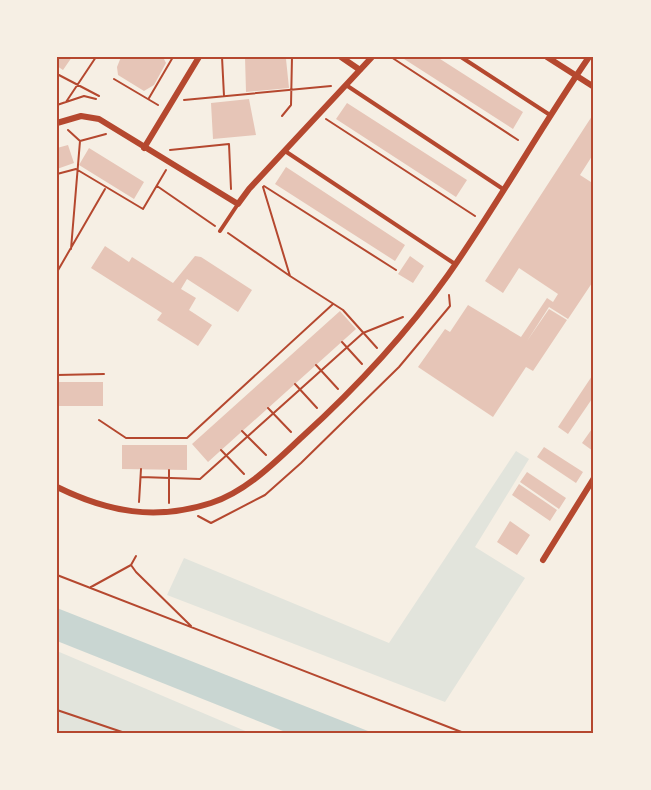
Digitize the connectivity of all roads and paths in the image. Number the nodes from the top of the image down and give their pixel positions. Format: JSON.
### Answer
{"nodes":[{"id":1,"x":96,"y":57,"type":"edge"},
{"id":2,"x":173,"y":57,"type":"edge"},
{"id":3,"x":199,"y":57,"type":"edge"},
{"id":4,"x":222,"y":57,"type":"edge"},
{"id":5,"x":292,"y":57,"type":"edge"},
{"id":6,"x":340,"y":57,"type":"edge"},
{"id":7,"x":372,"y":57,"type":"edge"},
{"id":8,"x":391,"y":57,"type":"edge"},
{"id":9,"x":461,"y":57,"type":"edge"},
{"id":10,"x":547,"y":57,"type":"edge"},
{"id":11,"x":589,"y":57,"type":"edge"},
{"id":12,"x":360,"y":70,"type":"junction"},
{"id":13,"x":57,"y":74,"type":"edge"},
{"id":14,"x":576,"y":75,"type":"junction"},
{"id":15,"x":114,"y":79,"type":"dead end"},
{"id":16,"x":77,"y":85,"type":"junction"},
{"id":17,"x":346,"y":85,"type":"junction"},
{"id":18,"x":594,"y":87,"type":"edge"},
{"id":19,"x":292,"y":90,"type":"junction"},
{"id":20,"x":224,"y":97,"type":"junction"},
{"id":21,"x":148,"y":99,"type":"junction"},
{"id":22,"x":66,"y":102,"type":"junction"},
{"id":23,"x":172,"y":102,"type":"junction"},
{"id":24,"x":57,"y":104,"type":"edge"},
{"id":25,"x":167,"y":111,"type":"junction"},
{"id":26,"x":319,"y":115,"type":"junction"},
{"id":27,"x":551,"y":115,"type":"junction"},
{"id":28,"x":282,"y":116,"type":"dead end"},
{"id":29,"x":58,"y":123,"type":"edge"},
{"id":30,"x":118,"y":132,"type":"junction"},
{"id":31,"x":518,"y":140,"type":"dead end"},
{"id":32,"x":80,"y":141,"type":"junction"},
{"id":33,"x":144,"y":148,"type":"junction"},
{"id":34,"x":285,"y":151,"type":"junction"},
{"id":35,"x":152,"y":152,"type":"junction"},
{"id":36,"x":170,"y":163,"type":"junction"},
{"id":37,"x":76,"y":169,"type":"junction"},
{"id":38,"x":57,"y":174,"type":"edge"},
{"id":39,"x":157,"y":186,"type":"junction"},
{"id":40,"x":105,"y":188,"type":"junction"},
{"id":41,"x":503,"y":189,"type":"junction"},
{"id":42,"x":231,"y":191,"type":"dead end"},
{"id":43,"x":238,"y":204,"type":"junction"},
{"id":44,"x":476,"y":217,"type":"dead end"},
{"id":45,"x":216,"y":226,"type":"dead end"},
{"id":46,"x":221,"y":230,"type":"joint"},
{"id":47,"x":71,"y":249,"type":"junction"},
{"id":48,"x":455,"y":264,"type":"junction"},
{"id":49,"x":396,"y":270,"type":"dead end"},
{"id":50,"x":57,"y":272,"type":"edge"},
{"id":51,"x":290,"y":276,"type":"junction"},
{"id":52,"x":333,"y":304,"type":"junction"},
{"id":53,"x":405,"y":316,"type":"dead end"},
{"id":54,"x":363,"y":333,"type":"junction"},
{"id":55,"x":342,"y":342,"type":"dead end"},
{"id":56,"x":347,"y":348,"type":"junction"},
{"id":57,"x":377,"y":349,"type":"dead end"},
{"id":58,"x":362,"y":364,"type":"dead end"},
{"id":59,"x":316,"y":365,"type":"dead end"},
{"id":60,"x":321,"y":370,"type":"junction"},
{"id":61,"x":104,"y":374,"type":"dead end"},
{"id":62,"x":57,"y":375,"type":"edge"},
{"id":63,"x":295,"y":384,"type":"dead end"},
{"id":64,"x":300,"y":389,"type":"junction"},
{"id":65,"x":338,"y":389,"type":"dead end"},
{"id":66,"x":268,"y":408,"type":"dead end"},
{"id":67,"x":317,"y":408,"type":"dead end"},
{"id":68,"x":273,"y":413,"type":"junction"},
{"id":69,"x":99,"y":420,"type":"dead end"},
{"id":70,"x":242,"y":431,"type":"dead end"},
{"id":71,"x":291,"y":432,"type":"dead end"},
{"id":72,"x":247,"y":436,"type":"junction"},
{"id":73,"x":221,"y":450,"type":"dead end"},
{"id":74,"x":226,"y":455,"type":"junction"},
{"id":75,"x":266,"y":455,"type":"dead end"},
{"id":76,"x":141,"y":469,"type":"dead end"},
{"id":77,"x":169,"y":470,"type":"dead end"},
{"id":78,"x":244,"y":474,"type":"dead end"},
{"id":79,"x":141,"y":477,"type":"junction"},
{"id":80,"x":169,"y":478,"type":"junction"},
{"id":81,"x":594,"y":478,"type":"edge"},
{"id":82,"x":57,"y":487,"type":"edge"},
{"id":83,"x":139,"y":503,"type":"dead end"},
{"id":84,"x":169,"y":503,"type":"dead end"},
{"id":85,"x":136,"y":556,"type":"dead end"},
{"id":86,"x":543,"y":560,"type":"dead end"},
{"id":87,"x":131,"y":565,"type":"junction"},
{"id":88,"x":57,"y":575,"type":"edge"},
{"id":89,"x":90,"y":588,"type":"junction"},
{"id":90,"x":193,"y":628,"type":"junction"},
{"id":91,"x":57,"y":710,"type":"edge"},
{"id":92,"x":125,"y":733,"type":"edge"},
{"id":93,"x":464,"y":733,"type":"edge"}],
"edges":[{"from":1,"to":16,"type":"path"},
{"from":2,"to":21,"type":"path"},
{"from":3,"to":23,"type":"street"},
{"from":4,"to":20,"type":"path"},
{"from":5,"to":19,"type":"path"},
{"from":6,"to":12,"type":"street"},
{"from":7,"to":12,"type":"street"},
{"from":8,"to":31,"type":"path"},
{"from":9,"to":27,"type":"lane"},
{"from":10,"to":14,"type":"street"},
{"from":11,"to":14,"type":"street"},
{"from":12,"to":17,"type":"street"},
{"from":13,"to":16,"type":"path"},
{"from":14,"to":18,"type":"street"},
{"from":14,"to":27,"type":"street"},
{"from":15,"to":21,"type":"path"},
{"from":16,"to":22,"type":"path"},
{"from":16,"to":22,"type":"path"},
{"from":17,"to":19,"type":"path"},
{"from":17,"to":26,"type":"street"},
{"from":17,"to":41,"type":"lane"},
{"from":19,"to":20,"type":"path"},
{"from":19,"to":28,"type":"path"},
{"from":20,"to":23,"type":"path"},
{"from":21,"to":25,"type":"path"},
{"from":22,"to":24,"type":"path"},
{"from":23,"to":25,"type":"street"},
{"from":25,"to":33,"type":"street"},
{"from":26,"to":34,"type":"street"},
{"from":26,"to":44,"type":"path"},
{"from":27,"to":41,"type":"street"},
{"from":29,"to":30,"type":"street"},
{"from":29,"to":32,"type":"path"},
{"from":30,"to":32,"type":"path"},
{"from":30,"to":33,"type":"street"},
{"from":32,"to":37,"type":"path"},
{"from":33,"to":35,"type":"street"},
{"from":34,"to":43,"type":"street"},
{"from":34,"to":48,"type":"lane"},
{"from":35,"to":36,"type":"street"},
{"from":35,"to":42,"type":"path"},
{"from":36,"to":39,"type":"path"},
{"from":36,"to":43,"type":"street"},
{"from":37,"to":38,"type":"path"},
{"from":37,"to":40,"type":"path"},
{"from":37,"to":47,"type":"path"},
{"from":39,"to":40,"type":"path"},
{"from":39,"to":45,"type":"path"},
{"from":40,"to":47,"type":"path"},
{"from":41,"to":48,"type":"street"},
{"from":43,"to":46,"type":"lane"},
{"from":46,"to":51,"type":"path"},
{"from":47,"to":50,"type":"path"},
{"from":48,"to":82,"type":"street"},
{"from":49,"to":51,"type":"path"},
{"from":51,"to":52,"type":"path"},
{"from":52,"to":54,"type":"path"},
{"from":52,"to":69,"type":"path"},
{"from":53,"to":54,"type":"path"},
{"from":54,"to":56,"type":"path"},
{"from":54,"to":57,"type":"path"},
{"from":55,"to":56,"type":"path"},
{"from":56,"to":58,"type":"path"},
{"from":56,"to":60,"type":"path"},
{"from":59,"to":60,"type":"path"},
{"from":60,"to":64,"type":"path"},
{"from":60,"to":65,"type":"path"},
{"from":61,"to":62,"type":"path"},
{"from":63,"to":64,"type":"path"},
{"from":64,"to":67,"type":"path"},
{"from":64,"to":68,"type":"path"},
{"from":66,"to":68,"type":"path"},
{"from":68,"to":71,"type":"path"},
{"from":68,"to":72,"type":"path"},
{"from":70,"to":72,"type":"path"},
{"from":72,"to":74,"type":"path"},
{"from":72,"to":75,"type":"path"},
{"from":73,"to":74,"type":"path"},
{"from":74,"to":78,"type":"path"},
{"from":74,"to":80,"type":"path"},
{"from":76,"to":79,"type":"path"},
{"from":77,"to":80,"type":"path"},
{"from":79,"to":80,"type":"path"},
{"from":79,"to":83,"type":"path"},
{"from":80,"to":84,"type":"path"},
{"from":81,"to":86,"type":"street"},
{"from":85,"to":87,"type":"path"},
{"from":87,"to":89,"type":"path"},
{"from":87,"to":90,"type":"path"},
{"from":88,"to":89,"type":"path"},
{"from":89,"to":90,"type":"path"},
{"from":90,"to":93,"type":"path"},
{"from":91,"to":92,"type":"path"}]}
